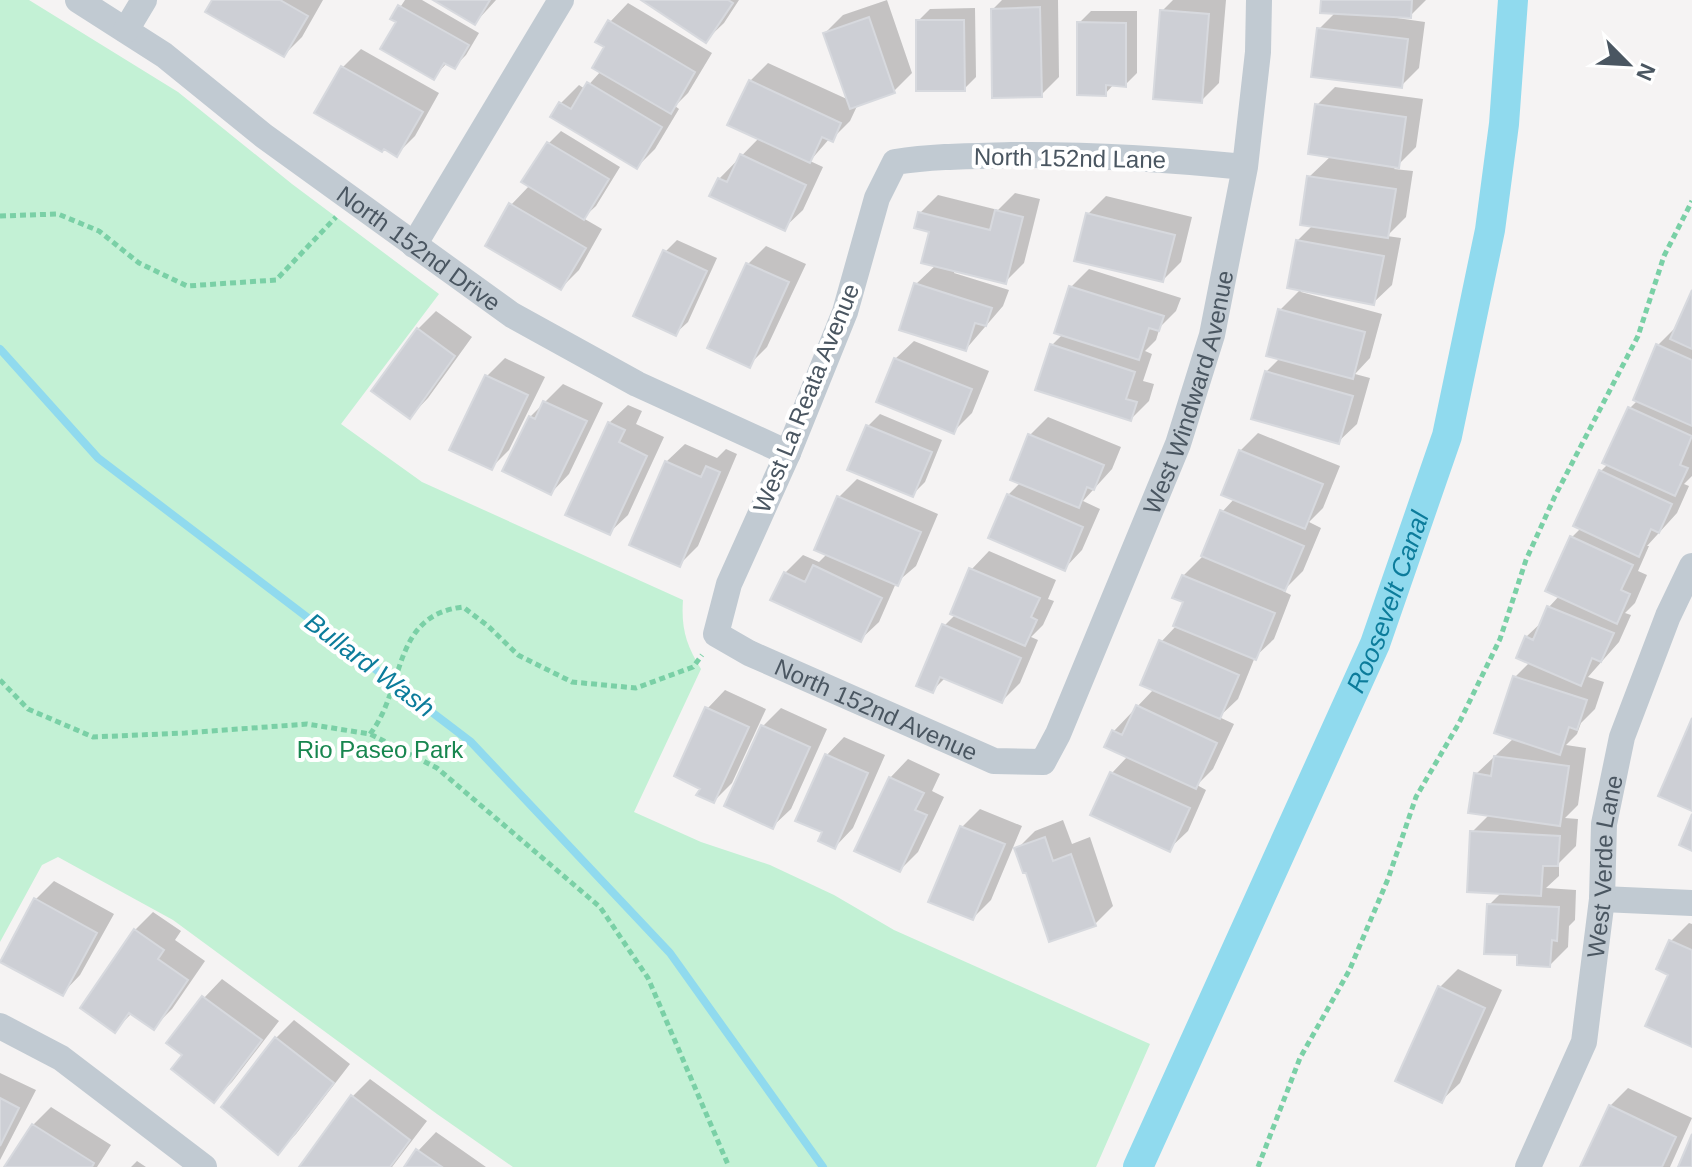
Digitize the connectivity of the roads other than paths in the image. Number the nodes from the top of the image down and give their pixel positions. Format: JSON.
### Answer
{"nodes":[{"id":1,"x":78,"y":0,"type":"edge"},
{"id":2,"x":144,"y":0,"type":"edge"},
{"id":3,"x":561,"y":0,"type":"edge"},
{"id":4,"x":1259,"y":0,"type":"edge"},
{"id":5,"x":126,"y":30,"type":"junction"},
{"id":6,"x":895,"y":162,"type":"joint"},
{"id":7,"x":1245,"y":167,"type":"junction"},
{"id":8,"x":414,"y":245,"type":"junction"},
{"id":9,"x":788,"y":453,"type":"junction"},
{"id":10,"x":1692,"y":566,"type":"edge"},
{"id":11,"x":716,"y":634,"type":"joint"},
{"id":12,"x":1043,"y":762,"type":"joint"},
{"id":13,"x":1602,"y":899,"type":"junction"},
{"id":14,"x":1692,"y":903,"type":"edge"},
{"id":15,"x":0,"y":1026,"type":"edge"},
{"id":16,"x":204,"y":1167,"type":"edge"},
{"id":17,"x":1528,"y":1167,"type":"edge"}],
"edges":[{"from":1,"to":5,"type":"street","name":"North 152nd Drive"},
{"from":2,"to":5,"type":"street"},
{"from":3,"to":8,"type":"street"},
{"from":4,"to":7,"type":"street","name":"West Windward Avenue"},
{"from":5,"to":8,"type":"street","name":"North 152nd Drive"},
{"from":6,"to":7,"type":"street","name":"North 152nd Lane"},
{"from":6,"to":9,"type":"street","name":"West La Reata Avenue"},
{"from":7,"to":12,"type":"street","name":"West Windward Avenue"},
{"from":8,"to":9,"type":"street","name":"North 152nd Drive"},
{"from":9,"to":11,"type":"street","name":"West La Reata Avenue"},
{"from":10,"to":13,"type":"street","name":"West Verde Lane"},
{"from":11,"to":12,"type":"street","name":"North 152nd Avenue"},
{"from":13,"to":14,"type":"street"},
{"from":13,"to":17,"type":"street","name":"West Verde Lane"},
{"from":15,"to":16,"type":"street"}]}
